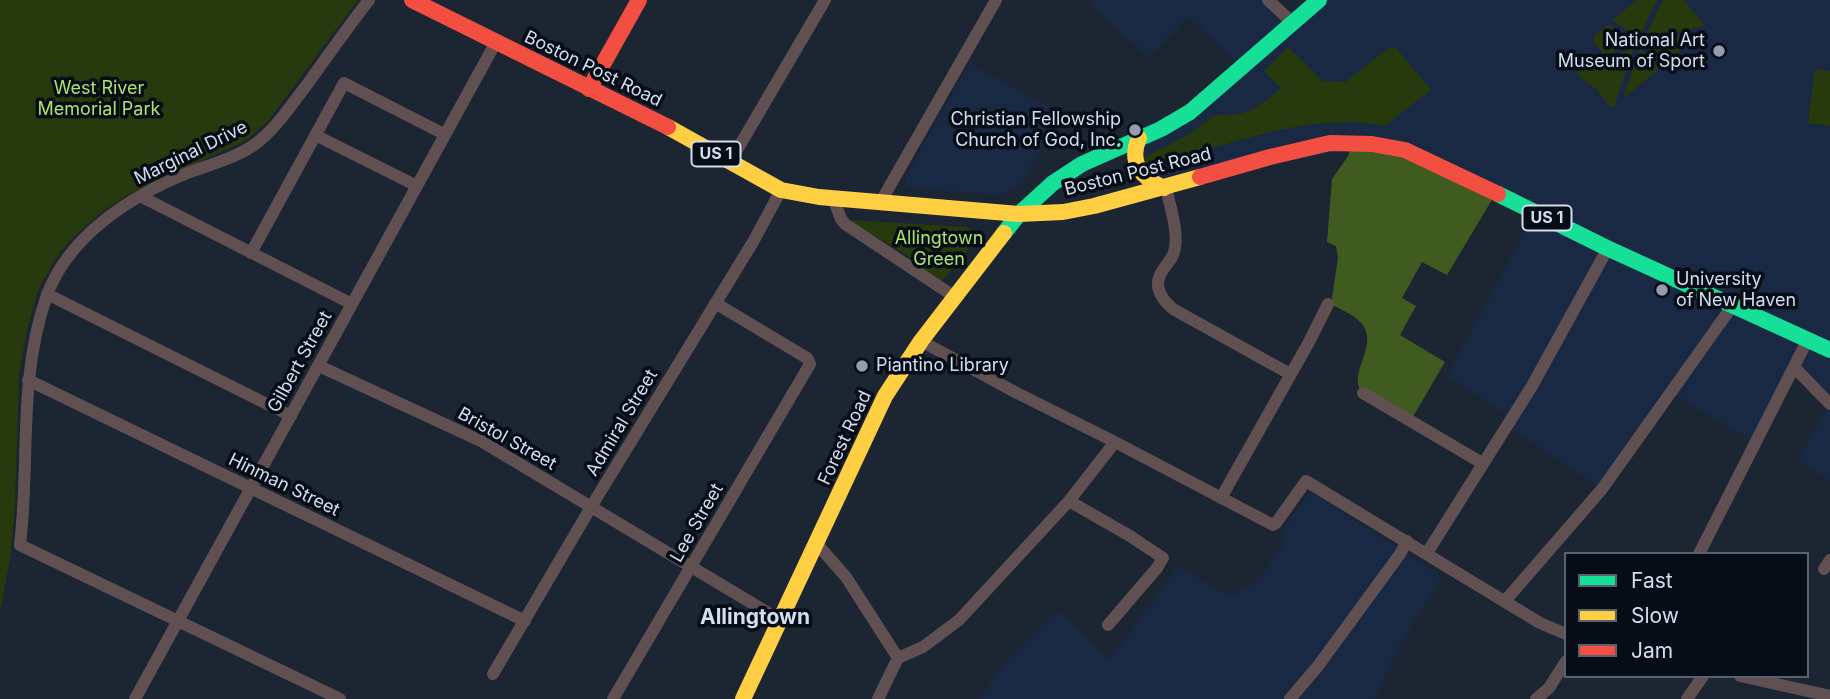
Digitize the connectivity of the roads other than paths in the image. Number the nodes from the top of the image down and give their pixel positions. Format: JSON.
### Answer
{"nodes":[{"id":1,"x":369,"y":0,"type":"edge"},
{"id":2,"x":412,"y":0,"type":"edge"},
{"id":3,"x":639,"y":0,"type":"edge"},
{"id":4,"x":825,"y":0,"type":"edge"},
{"id":5,"x":996,"y":0,"type":"edge"},
{"id":6,"x":1268,"y":0,"type":"edge"},
{"id":7,"x":1319,"y":0,"type":"edge"},
{"id":8,"x":1293,"y":23,"type":"junction"},
{"id":9,"x":496,"y":42,"type":"junction"},
{"id":10,"x":589,"y":89,"type":"junction"},
{"id":11,"x":444,"y":134,"type":"junction"},
{"id":12,"x":317,"y":135,"type":"junction"},
{"id":13,"x":1139,"y":138,"type":"junction"},
{"id":14,"x":730,"y":162,"type":"junction"},
{"id":15,"x":417,"y":186,"type":"junction"},
{"id":16,"x":1165,"y":188,"type":"junction"},
{"id":17,"x":781,"y":190,"type":"junction"},
{"id":18,"x":140,"y":196,"type":"junction"},
{"id":19,"x":833,"y":198,"type":"junction"},
{"id":20,"x":880,"y":203,"type":"junction"},
{"id":21,"x":1019,"y":214,"type":"junction"},
{"id":22,"x":1608,"y":248,"type":"junction"},
{"id":23,"x":251,"y":253,"type":"junction"},
{"id":24,"x":47,"y":294,"type":"junction"},
{"id":25,"x":955,"y":297,"type":"junction"},
{"id":26,"x":715,"y":303,"type":"junction"},
{"id":27,"x":352,"y":304,"type":"junction"},
{"id":28,"x":1328,"y":304,"type":"dead end"},
{"id":29,"x":1733,"y":305,"type":"junction"},
{"id":30,"x":1808,"y":340,"type":"junction"},
{"id":31,"x":921,"y":341,"type":"junction"},
{"id":32,"x":1830,"y":350,"type":"edge"},
{"id":33,"x":318,"y":366,"type":"junction"},
{"id":34,"x":1795,"y":368,"type":"junction"},
{"id":35,"x":1290,"y":374,"type":"junction"},
{"id":36,"x":28,"y":380,"type":"junction"},
{"id":37,"x":1363,"y":393,"type":"dead end"},
{"id":38,"x":1830,"y":404,"type":"edge"},
{"id":39,"x":290,"y":416,"type":"junction"},
{"id":40,"x":1115,"y":442,"type":"junction"},
{"id":41,"x":1482,"y":463,"type":"junction"},
{"id":42,"x":251,"y":489,"type":"junction"},
{"id":43,"x":1221,"y":498,"type":"junction"},
{"id":44,"x":1069,"y":501,"type":"junction"},
{"id":45,"x":591,"y":508,"type":"junction"},
{"id":46,"x":1407,"y":541,"type":"junction"},
{"id":47,"x":817,"y":544,"type":"junction"},
{"id":48,"x":1700,"y":552,"type":"edge"},
{"id":49,"x":1427,"y":553,"type":"junction"},
{"id":50,"x":691,"y":568,"type":"junction"},
{"id":51,"x":1505,"y":601,"type":"junction"},
{"id":52,"x":780,"y":620,"type":"junction"},
{"id":53,"x":525,"y":621,"type":"junction"},
{"id":54,"x":178,"y":622,"type":"junction"},
{"id":55,"x":1108,"y":625,"type":"dead end"},
{"id":56,"x":1564,"y":633,"type":"edge"},
{"id":57,"x":898,"y":658,"type":"junction"},
{"id":58,"x":1564,"y":664,"type":"edge"},
{"id":59,"x":493,"y":674,"type":"dead end"},
{"id":60,"x":1702,"y":678,"type":"edge"},
{"id":61,"x":1749,"y":678,"type":"edge"},
{"id":62,"x":1830,"y":696,"type":"edge"},
{"id":63,"x":135,"y":699,"type":"edge"},
{"id":64,"x":340,"y":699,"type":"edge"},
{"id":65,"x":612,"y":699,"type":"edge"},
{"id":66,"x":743,"y":699,"type":"edge"},
{"id":67,"x":878,"y":699,"type":"edge"},
{"id":68,"x":1290,"y":699,"type":"edge"},
{"id":69,"x":1536,"y":699,"type":"edge"},
{"id":70,"x":1687,"y":699,"type":"edge"}],
"edges":[{"from":1,"to":18,"type":"street","name":"Marginal Drive"},
{"from":2,"to":9,"type":"main road","name":"Boston Post Road","number":"US 1"},
{"from":3,"to":10,"type":"main road"},
{"from":4,"to":14,"type":"street"},
{"from":5,"to":20,"type":"street"},
{"from":6,"to":8,"type":"street"},
{"from":7,"to":8,"type":"main road","name":"Forest Road"},
{"from":8,"to":13,"type":"main road","name":"Forest Road"},
{"from":9,"to":10,"type":"main road","name":"Boston Post Road","number":"US 1"},
{"from":9,"to":11,"type":"street","name":"Gilbert Street"},
{"from":10,"to":14,"type":"main road","name":"Boston Post Road","number":"US 1"},
{"from":11,"to":12,"type":"street"},
{"from":11,"to":15,"type":"street","name":"Gilbert Street"},
{"from":12,"to":15,"type":"street"},
{"from":12,"to":23,"type":"street"},
{"from":13,"to":16,"type":"main road"},
{"from":13,"to":21,"type":"main road","name":"Forest Road"},
{"from":14,"to":17,"type":"main road","name":"Boston Post Road","number":"US 1"},
{"from":15,"to":27,"type":"street","name":"Gilbert Street"},
{"from":16,"to":21,"type":"main road","name":"Boston Post Road","number":"US 1"},
{"from":16,"to":22,"type":"main road","name":"Boston Post Road","number":"US 1"},
{"from":16,"to":35,"type":"street"},
{"from":17,"to":19,"type":"main road","name":"Boston Post Road","number":"US 1"},
{"from":17,"to":26,"type":"street","name":"Admiral Street"},
{"from":18,"to":23,"type":"street"},
{"from":18,"to":24,"type":"street","name":"Marginal Drive"},
{"from":19,"to":20,"type":"main road","name":"Boston Post Road","number":"US 1"},
{"from":19,"to":25,"type":"street"},
{"from":20,"to":21,"type":"main road","name":"Boston Post Road","number":"US 1"},
{"from":21,"to":25,"type":"main road","name":"Forest Road"},
{"from":22,"to":29,"type":"main road","name":"Boston Post Road","number":"US 1"},
{"from":22,"to":41,"type":"street"},
{"from":23,"to":27,"type":"street"},
{"from":24,"to":36,"type":"street","name":"Marginal Drive"},
{"from":24,"to":39,"type":"street"},
{"from":25,"to":31,"type":"main road","name":"Forest Road"},
{"from":26,"to":45,"type":"street","name":"Admiral Street"},
{"from":26,"to":50,"type":"street","name":"Lee Street"},
{"from":27,"to":33,"type":"street","name":"Gilbert Street"},
{"from":28,"to":35,"type":"street"},
{"from":29,"to":30,"type":"main road","name":"Boston Post Road","number":"US 1"},
{"from":29,"to":51,"type":"street"},
{"from":30,"to":32,"type":"main road","name":"Boston Post Road","number":"US 1"},
{"from":30,"to":34,"type":"street"},
{"from":31,"to":40,"type":"street"},
{"from":31,"to":47,"type":"main road","name":"Forest Road"},
{"from":33,"to":39,"type":"street","name":"Gilbert Street"},
{"from":33,"to":45,"type":"street","name":"Bristol Street"},
{"from":34,"to":38,"type":"street"},
{"from":34,"to":48,"type":"street"},
{"from":35,"to":43,"type":"street"},
{"from":36,"to":42,"type":"street","name":"Hinman Street"},
{"from":36,"to":54,"type":"street","name":"Marginal Drive"},
{"from":37,"to":41,"type":"street"},
{"from":39,"to":42,"type":"street","name":"Gilbert Street"},
{"from":40,"to":43,"type":"street"},
{"from":40,"to":44,"type":"street"},
{"from":41,"to":49,"type":"street"},
{"from":42,"to":53,"type":"street","name":"Hinman Street"},
{"from":42,"to":54,"type":"street","name":"Gilbert Street"},
{"from":43,"to":46,"type":"street"},
{"from":44,"to":55,"type":"street"},
{"from":44,"to":57,"type":"street"},
{"from":45,"to":50,"type":"street","name":"Bristol Street"},
{"from":45,"to":53,"type":"street","name":"Admiral Street"},
{"from":46,"to":49,"type":"street"},
{"from":46,"to":68,"type":"street"},
{"from":47,"to":52,"type":"main road","name":"Forest Road"},
{"from":47,"to":57,"type":"street"},
{"from":49,"to":51,"type":"street"},
{"from":50,"to":52,"type":"street","name":"Bristol Street"},
{"from":50,"to":65,"type":"street","name":"Lee Street"},
{"from":51,"to":56,"type":"street"},
{"from":52,"to":66,"type":"main road","name":"Forest Road"},
{"from":53,"to":59,"type":"street","name":"Admiral Street"},
{"from":54,"to":63,"type":"street","name":"Gilbert Street"},
{"from":54,"to":64,"type":"street"},
{"from":57,"to":67,"type":"street"},
{"from":58,"to":69,"type":"street"},
{"from":60,"to":70,"type":"street"},
{"from":61,"to":62,"type":"street"}]}
